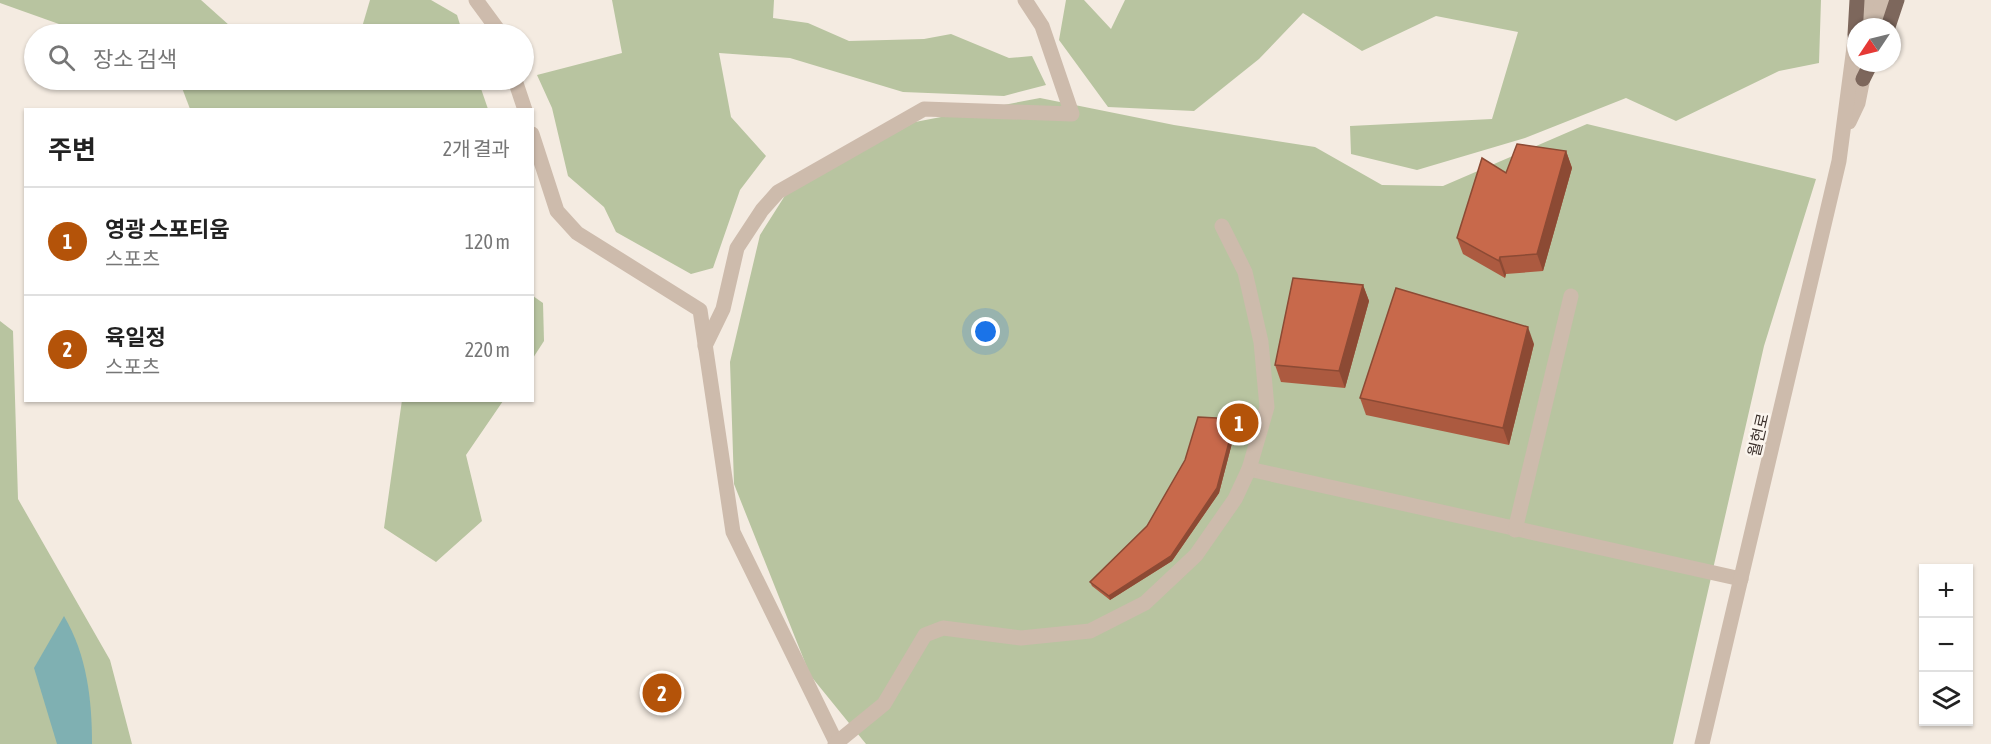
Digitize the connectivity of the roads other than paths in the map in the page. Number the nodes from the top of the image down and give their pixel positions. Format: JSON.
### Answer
{"nodes":[{"id":1,"x":476,"y":0,"type":"edge"},
{"id":2,"x":1025,"y":0,"type":"edge"},
{"id":3,"x":1857,"y":0,"type":"edge"},
{"id":4,"x":1870,"y":0,"type":"edge"},
{"id":5,"x":1883,"y":0,"type":"edge"},
{"id":6,"x":1897,"y":0,"type":"edge"},
{"id":7,"x":1856,"y":18,"type":"edge"},
{"id":8,"x":1862,"y":18,"type":"edge"},
{"id":9,"x":1878,"y":18,"type":"edge"},
{"id":10,"x":1891,"y":18,"type":"edge"},
{"id":11,"x":494,"y":24,"type":"edge"},
{"id":12,"x":1852,"y":72,"type":"edge"},
{"id":13,"x":1864,"y":72,"type":"edge"},
{"id":14,"x":1866,"y":72,"type":"edge"},
{"id":15,"x":1863,"y":79,"type":"junction"},
{"id":16,"x":518,"y":90,"type":"edge"},
{"id":17,"x":524,"y":108,"type":"edge"},
{"id":18,"x":1845,"y":133,"type":"junction"},
{"id":19,"x":534,"y":140,"type":"edge"},
{"id":20,"x":1222,"y":226,"type":"dead end"},
{"id":21,"x":1571,"y":296,"type":"dead end"},
{"id":22,"x":705,"y":346,"type":"junction"},
{"id":23,"x":1249,"y":469,"type":"junction"},
{"id":24,"x":1515,"y":530,"type":"junction"},
{"id":25,"x":1741,"y":579,"type":"junction"},
{"id":26,"x":836,"y":743,"type":"edge"},
{"id":27,"x":1702,"y":744,"type":"edge"}],
"edges":[{"from":1,"to":11,"type":"street"},
{"from":2,"to":22,"type":"street"},
{"from":3,"to":7,"type":"main road"},
{"from":4,"to":8,"type":"street"},
{"from":5,"to":9,"type":"street"},
{"from":6,"to":10,"type":"main road"},
{"from":12,"to":18,"type":"street"},
{"from":13,"to":15,"type":"street"},
{"from":14,"to":15,"type":"main road"},
{"from":15,"to":18,"type":"street"},
{"from":16,"to":17,"type":"street"},
{"from":18,"to":25,"type":"street","name":"월현로"},
{"from":19,"to":22,"type":"street"},
{"from":20,"to":23,"type":"street"},
{"from":21,"to":24,"type":"street"},
{"from":22,"to":26,"type":"street"},
{"from":23,"to":24,"type":"street"},
{"from":23,"to":26,"type":"street"},
{"from":24,"to":25,"type":"street"},
{"from":25,"to":27,"type":"street","name":"월현로"}]}
